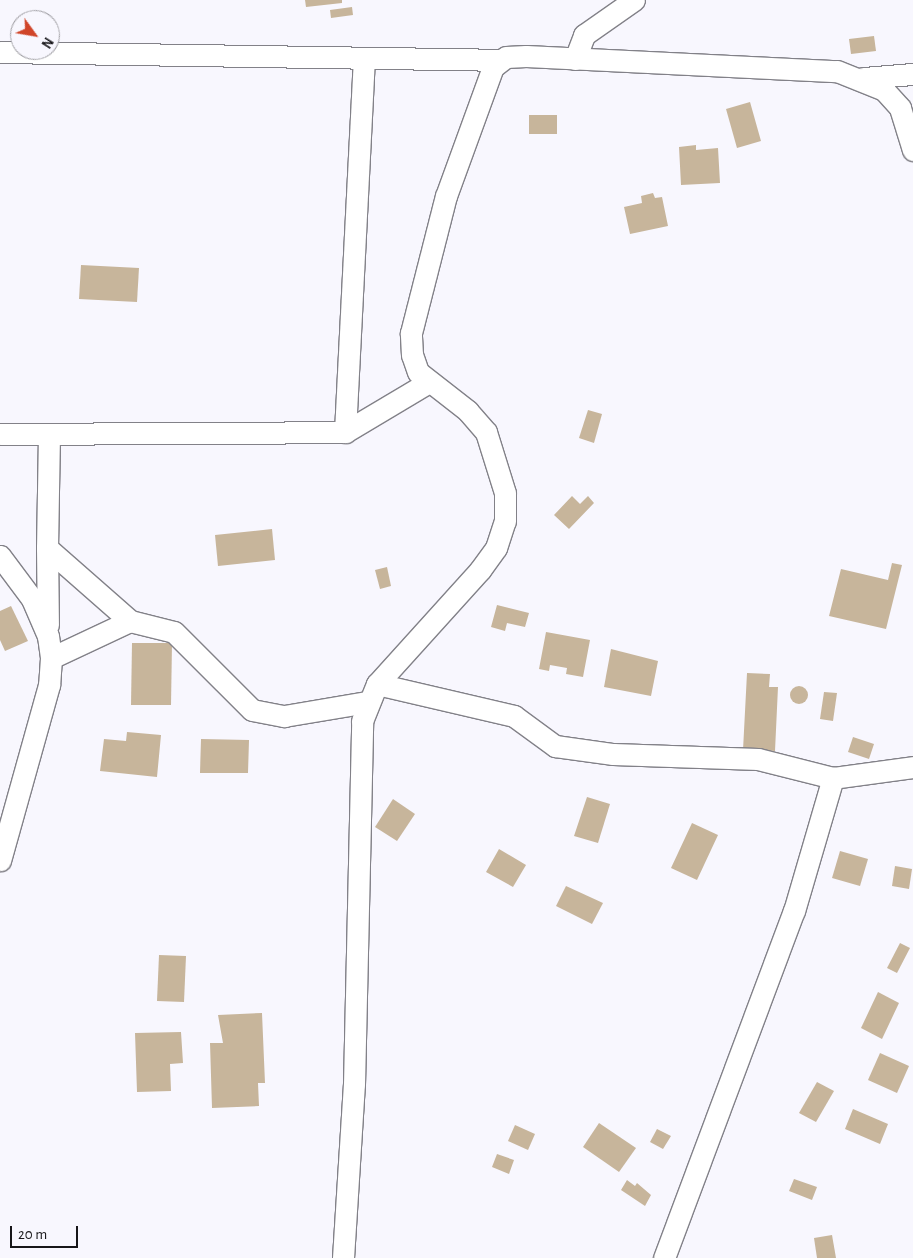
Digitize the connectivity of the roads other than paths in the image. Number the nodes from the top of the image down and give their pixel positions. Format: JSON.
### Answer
{"nodes":[{"id":1,"x":634,"y":0,"type":"edge"},
{"id":2,"x":0,"y":52,"type":"edge"},
{"id":3,"x":364,"y":58,"type":"junction"},
{"id":4,"x":575,"y":59,"type":"junction"},
{"id":5,"x":498,"y":60,"type":"junction"},
{"id":6,"x":913,"y":74,"type":"edge"},
{"id":7,"x":864,"y":78,"type":"junction"},
{"id":8,"x":913,"y":150,"type":"edge"},
{"id":9,"x":429,"y":382,"type":"junction"},
{"id":10,"x":345,"y":432,"type":"junction"},
{"id":11,"x":0,"y":434,"type":"edge"},
{"id":12,"x":49,"y":434,"type":"junction"},
{"id":13,"x":47,"y":548,"type":"junction"},
{"id":14,"x":0,"y":556,"type":"edge"},
{"id":15,"x":130,"y":621,"type":"junction"},
{"id":16,"x":48,"y":636,"type":"junction"},
{"id":17,"x":51,"y":658,"type":"junction"},
{"id":18,"x":372,"y":693,"type":"junction"},
{"id":19,"x":913,"y":767,"type":"edge"},
{"id":20,"x":833,"y":778,"type":"junction"},
{"id":21,"x":0,"y":860,"type":"edge"},
{"id":22,"x":343,"y":1258,"type":"edge"},
{"id":23,"x":664,"y":1258,"type":"edge"}],
"edges":[{"from":1,"to":4,"type":"street"},
{"from":2,"to":3,"type":"street"},
{"from":3,"to":5,"type":"street"},
{"from":3,"to":10,"type":"street"},
{"from":4,"to":5,"type":"street"},
{"from":4,"to":7,"type":"street"},
{"from":5,"to":9,"type":"street"},
{"from":6,"to":7,"type":"street"},
{"from":7,"to":8,"type":"street"},
{"from":9,"to":10,"type":"street"},
{"from":9,"to":18,"type":"street"},
{"from":10,"to":12,"type":"street"},
{"from":11,"to":12,"type":"street"},
{"from":12,"to":13,"type":"street"},
{"from":13,"to":15,"type":"street"},
{"from":13,"to":16,"type":"street"},
{"from":14,"to":16,"type":"street"},
{"from":15,"to":17,"type":"street"},
{"from":15,"to":18,"type":"street"},
{"from":16,"to":17,"type":"street"},
{"from":17,"to":21,"type":"street"},
{"from":18,"to":20,"type":"street"},
{"from":18,"to":22,"type":"street"},
{"from":19,"to":20,"type":"street"},
{"from":20,"to":23,"type":"street"}]}
